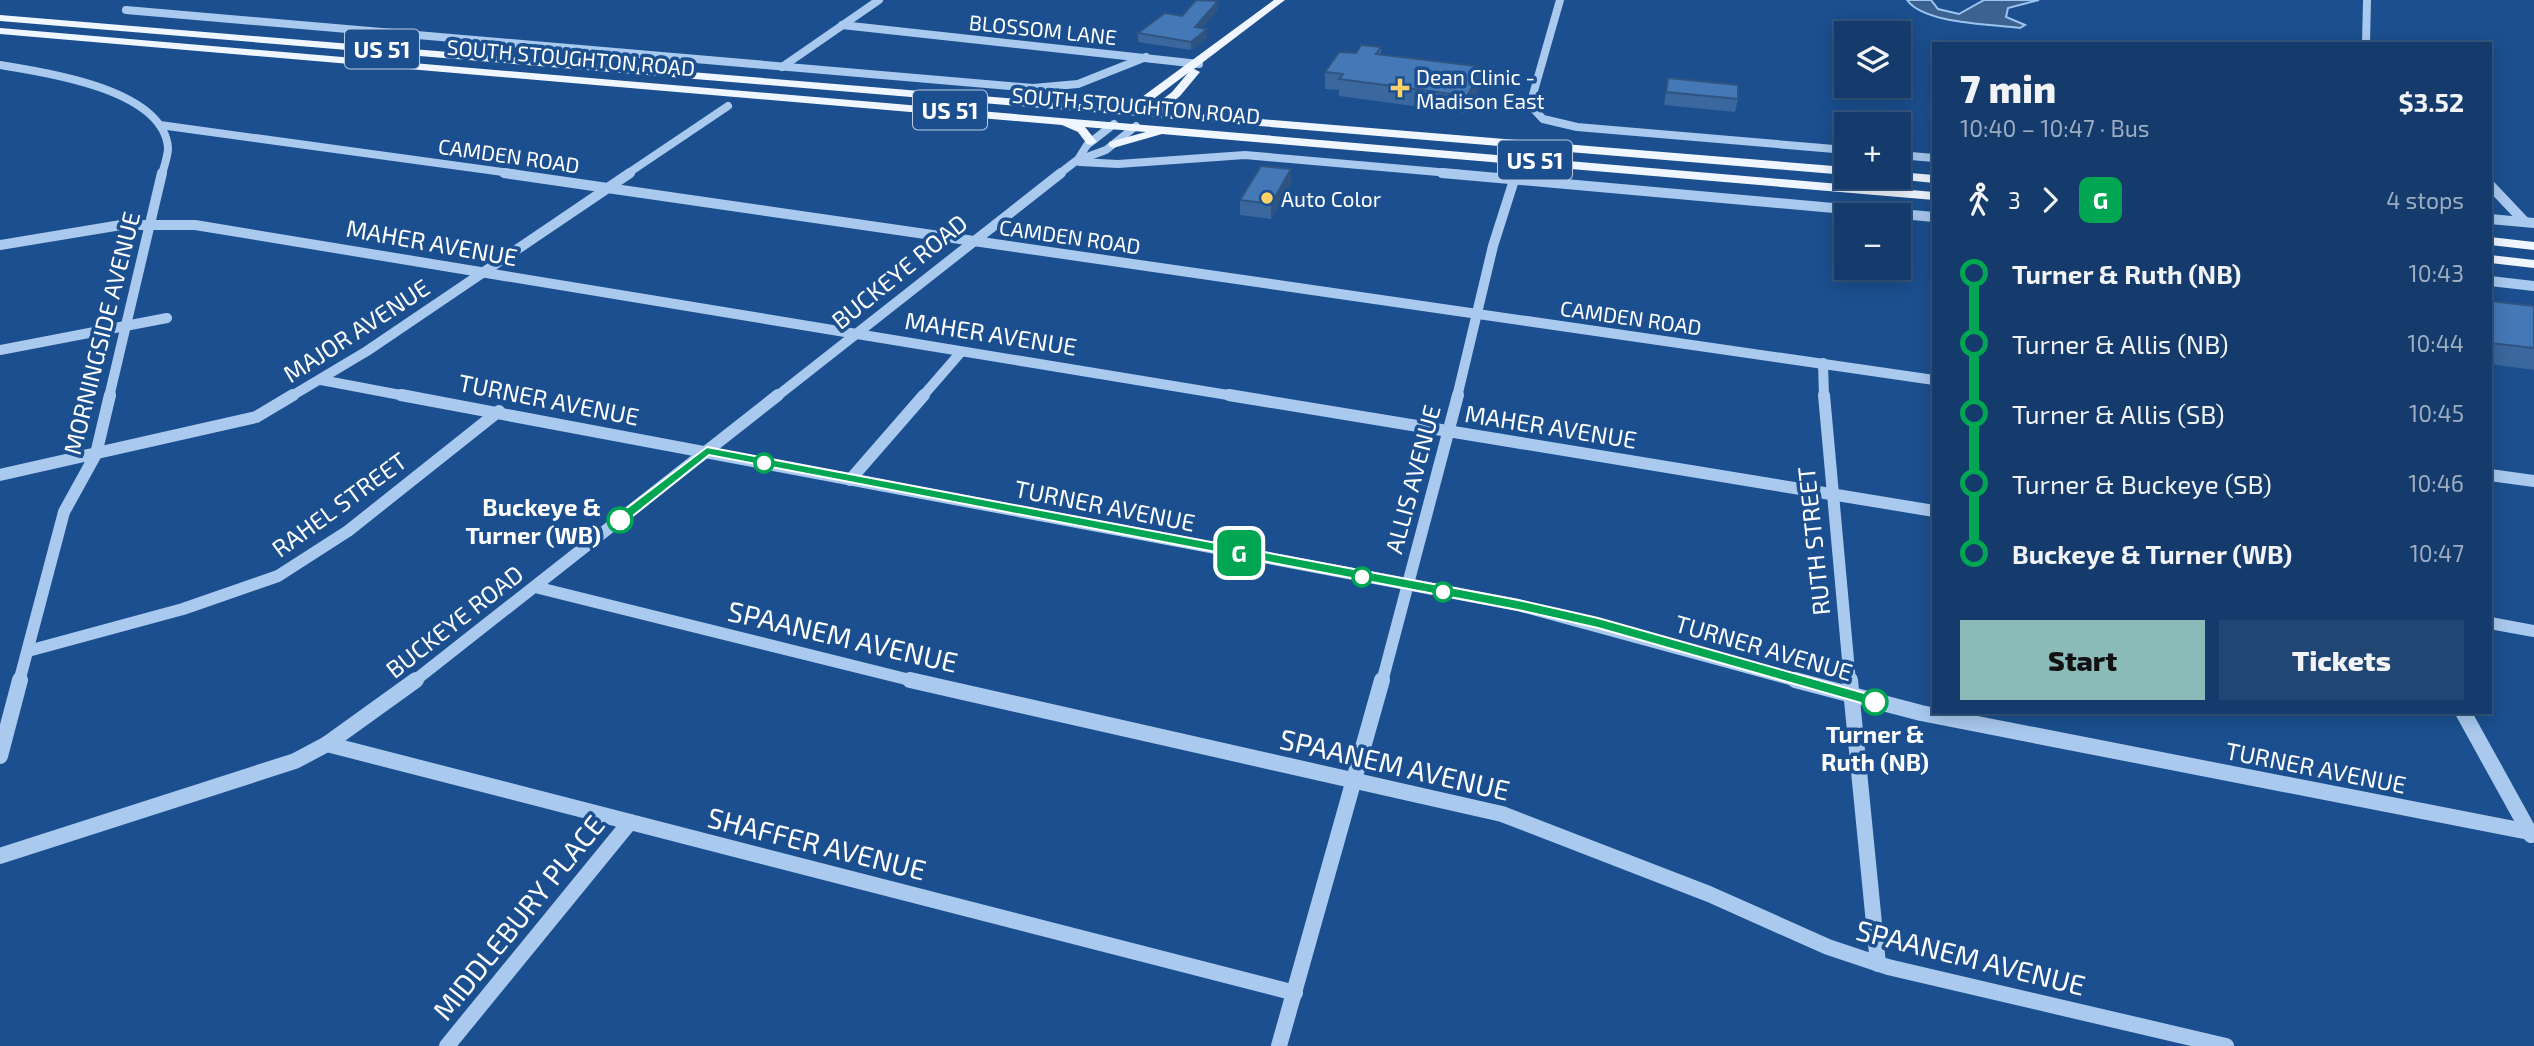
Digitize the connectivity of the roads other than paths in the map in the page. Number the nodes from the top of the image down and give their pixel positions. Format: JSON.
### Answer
{"nodes":[{"id":1,"x":879,"y":0,"type":"edge"},
{"id":2,"x":1280,"y":0,"type":"edge"},
{"id":3,"x":1560,"y":0,"type":"edge"},
{"id":4,"x":2367,"y":0,"type":"edge"},
{"id":5,"x":126,"y":9,"type":"dead end"},
{"id":6,"x":0,"y":18,"type":"edge"},
{"id":7,"x":842,"y":25,"type":"junction"},
{"id":8,"x":0,"y":31,"type":"edge"},
{"id":9,"x":2366,"y":42,"type":"edge"},
{"id":10,"x":1146,"y":57,"type":"junction"},
{"id":11,"x":1199,"y":64,"type":"junction"},
{"id":12,"x":0,"y":65,"type":"edge"},
{"id":13,"x":782,"y":67,"type":"junction"},
{"id":14,"x":1164,"y":85,"type":"junction"},
{"id":15,"x":1176,"y":94,"type":"junction"},
{"id":16,"x":841,"y":101,"type":"junction"},
{"id":17,"x":729,"y":106,"type":"dead end"},
{"id":18,"x":1085,"y":106,"type":"junction"},
{"id":19,"x":1153,"y":112,"type":"junction"},
{"id":20,"x":1128,"y":113,"type":"junction"},
{"id":21,"x":1202,"y":116,"type":"junction"},
{"id":22,"x":1059,"y":119,"type":"junction"},
{"id":23,"x":1139,"y":123,"type":"junction"},
{"id":24,"x":1114,"y":124,"type":"junction"},
{"id":25,"x":160,"y":125,"type":"junction"},
{"id":26,"x":1174,"y":129,"type":"junction"},
{"id":27,"x":1479,"y":138,"type":"junction"},
{"id":28,"x":1091,"y":142,"type":"junction"},
{"id":29,"x":1113,"y":144,"type":"junction"},
{"id":30,"x":1834,"y":149,"type":"edge"},
{"id":31,"x":1911,"y":156,"type":"edge"},
{"id":32,"x":1932,"y":158,"type":"edge"},
{"id":33,"x":1076,"y":161,"type":"junction"},
{"id":34,"x":1834,"y":170,"type":"edge"},
{"id":35,"x":1515,"y":177,"type":"junction"},
{"id":36,"x":1911,"y":177,"type":"edge"},
{"id":37,"x":1932,"y":179,"type":"edge"},
{"id":38,"x":2492,"y":186,"type":"edge"},
{"id":39,"x":608,"y":189,"type":"junction"},
{"id":40,"x":1932,"y":196,"type":"edge"},
{"id":41,"x":1932,"y":216,"type":"edge"},
{"id":42,"x":2492,"y":219,"type":"edge"},
{"id":43,"x":149,"y":222,"type":"junction"},
{"id":44,"x":2530,"y":223,"type":"edge"},
{"id":45,"x":972,"y":241,"type":"junction"},
{"id":46,"x":2492,"y":241,"type":"edge"},
{"id":47,"x":0,"y":245,"type":"edge"},
{"id":48,"x":2534,"y":246,"type":"edge"},
{"id":49,"x":2492,"y":259,"type":"edge"},
{"id":50,"x":2534,"y":264,"type":"edge"},
{"id":51,"x":482,"y":274,"type":"junction"},
{"id":52,"x":2492,"y":281,"type":"edge"},
{"id":53,"x":2534,"y":286,"type":"edge"},
{"id":54,"x":1479,"y":315,"type":"junction"},
{"id":55,"x":167,"y":317,"type":"dead end"},
{"id":56,"x":126,"y":326,"type":"junction"},
{"id":57,"x":856,"y":335,"type":"junction"},
{"id":58,"x":0,"y":350,"type":"edge"},
{"id":59,"x":961,"y":352,"type":"junction"},
{"id":60,"x":1823,"y":363,"type":"junction"},
{"id":61,"x":321,"y":380,"type":"junction"},
{"id":62,"x":1932,"y":380,"type":"edge"},
{"id":63,"x":499,"y":411,"type":"junction"},
{"id":64,"x":1448,"y":432,"type":"junction"},
{"id":65,"x":707,"y":451,"type":"junction"},
{"id":66,"x":96,"y":454,"type":"junction"},
{"id":67,"x":0,"y":475,"type":"edge"},
{"id":68,"x":2492,"y":475,"type":"edge"},
{"id":69,"x":850,"y":480,"type":"junction"},
{"id":70,"x":2534,"y":481,"type":"edge"},
{"id":71,"x":1831,"y":493,"type":"junction"},
{"id":72,"x":1932,"y":511,"type":"edge"},
{"id":73,"x":1408,"y":586,"type":"junction"},
{"id":74,"x":535,"y":587,"type":"junction"},
{"id":75,"x":2492,"y":623,"type":"edge"},
{"id":76,"x":2534,"y":631,"type":"edge"},
{"id":77,"x":29,"y":650,"type":"junction"},
{"id":78,"x":1852,"y":696,"type":"junction"},
{"id":79,"x":2464,"y":714,"type":"edge"},
{"id":80,"x":327,"y":744,"type":"junction"},
{"id":81,"x":0,"y":756,"type":"edge"},
{"id":82,"x":1352,"y":781,"type":"junction"},
{"id":83,"x":630,"y":822,"type":"junction"},
{"id":84,"x":2532,"y":836,"type":"edge"},
{"id":85,"x":0,"y":856,"type":"edge"},
{"id":86,"x":1878,"y":964,"type":"junction"},
{"id":87,"x":1295,"y":993,"type":"junction"},
{"id":88,"x":447,"y":1046,"type":"edge"},
{"id":89,"x":1279,"y":1046,"type":"edge"},
{"id":90,"x":2226,"y":1046,"type":"edge"}],
"edges":[{"from":1,"to":7,"type":"street"},
{"from":2,"to":11,"type":"main road"},
{"from":3,"to":30,"type":"street"},
{"from":4,"to":9,"type":"street"},
{"from":5,"to":13,"type":"street"},
{"from":6,"to":18,"type":"main road","name":"SOUTH STOUGHTON ROAD","number":"US 51"},
{"from":7,"to":10,"type":"street","name":"BLOSSOM LANE"},
{"from":7,"to":13,"type":"street"},
{"from":8,"to":16,"type":"main road","name":"SOUTH STOUGHTON ROAD","number":"US 51"},
{"from":10,"to":11,"type":"street","name":"BLOSSOM LANE"},
{"from":10,"to":13,"type":"street"},
{"from":11,"to":14,"type":"main road"},
{"from":11,"to":15,"type":"main road"},
{"from":12,"to":25,"type":"street"},
{"from":14,"to":18,"type":"main road"},
{"from":14,"to":20,"type":"main road"},
{"from":15,"to":19,"type":"main road"},
{"from":15,"to":21,"type":"main road"},
{"from":16,"to":20,"type":"main road"},
{"from":16,"to":22,"type":"main road","name":"SOUTH STOUGHTON ROAD","number":"US 51"},
{"from":17,"to":39,"type":"street","name":"MAJOR AVENUE"},
{"from":18,"to":20,"type":"main road","name":"SOUTH STOUGHTON ROAD","number":"US 51"},
{"from":19,"to":20,"type":"main road","name":"SOUTH STOUGHTON ROAD"},
{"from":19,"to":21,"type":"main road","name":"SOUTH STOUGHTON ROAD","number":"US 51"},
{"from":19,"to":23,"type":"main road"},
{"from":20,"to":24,"type":"main road"},
{"from":21,"to":27,"type":"main road","name":"SOUTH STOUGHTON ROAD","number":"US 51"},
{"from":22,"to":24,"type":"main road","name":"SOUTH STOUGHTON ROAD","number":"US 51"},
{"from":22,"to":28,"type":"main road"},
{"from":23,"to":24,"type":"main road","name":"SOUTH STOUGHTON ROAD","number":"US 51"},
{"from":23,"to":26,"type":"main road","name":"SOUTH STOUGHTON ROAD","number":"US 51"},
{"from":23,"to":27,"type":"main road"},
{"from":23,"to":29,"type":"street","name":"BUCKEYE ROAD"},
{"from":24,"to":28,"type":"street","name":"BUCKEYE ROAD"},
{"from":25,"to":39,"type":"street","name":"CAMDEN ROAD"},
{"from":25,"to":43,"type":"street","name":"MORNINGSIDE AVENUE"},
{"from":26,"to":29,"type":"main road"},
{"from":26,"to":40,"type":"main road","name":"SOUTH STOUGHTON ROAD","number":"US 51"},
{"from":27,"to":34,"type":"main road","name":"SOUTH STOUGHTON ROAD","number":"US 51"},
{"from":28,"to":33,"type":"street","name":"BUCKEYE ROAD"},
{"from":29,"to":33,"type":"street","name":"BUCKEYE ROAD"},
{"from":31,"to":32,"type":"street"},
{"from":33,"to":35,"type":"street"},
{"from":33,"to":45,"type":"street","name":"BUCKEYE ROAD"},
{"from":35,"to":41,"type":"street"},
{"from":35,"to":54,"type":"street","name":"ALLIS AVENUE"},
{"from":36,"to":37,"type":"main road"},
{"from":38,"to":44,"type":"street"},
{"from":39,"to":45,"type":"street","name":"CAMDEN ROAD"},
{"from":39,"to":51,"type":"street","name":"MAJOR AVENUE"},
{"from":42,"to":44,"type":"street"},
{"from":43,"to":47,"type":"street","name":"MAHER AVENUE"},
{"from":43,"to":51,"type":"street","name":"MAHER AVENUE"},
{"from":43,"to":56,"type":"street","name":"MORNINGSIDE AVENUE"},
{"from":45,"to":54,"type":"street","name":"CAMDEN ROAD"},
{"from":45,"to":57,"type":"street","name":"BUCKEYE ROAD"},
{"from":46,"to":48,"type":"main road"},
{"from":49,"to":50,"type":"main road"},
{"from":51,"to":57,"type":"street","name":"MAHER AVENUE"},
{"from":51,"to":61,"type":"street","name":"MAJOR AVENUE"},
{"from":52,"to":53,"type":"street"},
{"from":54,"to":60,"type":"street","name":"CAMDEN ROAD"},
{"from":54,"to":64,"type":"street","name":"ALLIS AVENUE"},
{"from":55,"to":56,"type":"street"},
{"from":56,"to":58,"type":"street"},
{"from":56,"to":66,"type":"street","name":"MORNINGSIDE AVENUE"},
{"from":57,"to":59,"type":"street","name":"MAHER AVENUE"},
{"from":57,"to":65,"type":"street","name":"BUCKEYE ROAD"},
{"from":59,"to":64,"type":"street","name":"MAHER AVENUE"},
{"from":59,"to":69,"type":"street"},
{"from":60,"to":62,"type":"street","name":"CAMDEN ROAD"},
{"from":60,"to":71,"type":"street","name":"RUTH STREET"},
{"from":61,"to":63,"type":"street","name":"TURNER AVENUE"},
{"from":61,"to":66,"type":"street","name":"MAJOR AVENUE"},
{"from":63,"to":65,"type":"street","name":"TURNER AVENUE"},
{"from":63,"to":77,"type":"street","name":"RAHEL STREET"},
{"from":64,"to":71,"type":"street","name":"MAHER AVENUE"},
{"from":64,"to":73,"type":"street","name":"ALLIS AVENUE"},
{"from":65,"to":69,"type":"street","name":"TURNER AVENUE"},
{"from":65,"to":74,"type":"street","name":"BUCKEYE ROAD"},
{"from":66,"to":67,"type":"street","name":"MAJOR AVENUE"},
{"from":66,"to":77,"type":"street","name":"MORNINGSIDE AVENUE"},
{"from":68,"to":70,"type":"street"},
{"from":69,"to":73,"type":"street","name":"TURNER AVENUE"},
{"from":71,"to":72,"type":"street","name":"MAHER AVENUE"},
{"from":71,"to":78,"type":"street","name":"RUTH STREET"},
{"from":73,"to":78,"type":"street","name":"TURNER AVENUE"},
{"from":73,"to":82,"type":"street","name":"ALLIS AVENUE"},
{"from":74,"to":80,"type":"street","name":"BUCKEYE ROAD"},
{"from":74,"to":82,"type":"street","name":"SPAANEM AVENUE"},
{"from":75,"to":76,"type":"street"},
{"from":77,"to":81,"type":"street","name":"MORNINGSIDE AVENUE"},
{"from":78,"to":84,"type":"street","name":"TURNER AVENUE"},
{"from":78,"to":86,"type":"street","name":"RUTH STREET"},
{"from":79,"to":84,"type":"street"},
{"from":80,"to":83,"type":"street","name":"SHAFFER AVENUE"},
{"from":80,"to":85,"type":"street","name":"BUCKEYE ROAD"},
{"from":82,"to":86,"type":"street","name":"SPAANEM AVENUE"},
{"from":82,"to":87,"type":"street","name":"ALLIS AVENUE"},
{"from":83,"to":87,"type":"street","name":"SHAFFER AVENUE"},
{"from":83,"to":88,"type":"street","name":"MIDDLEBURY PLACE"},
{"from":86,"to":90,"type":"street","name":"SPAANEM AVENUE"},
{"from":87,"to":89,"type":"street","name":"ALLIS AVENUE"}]}
